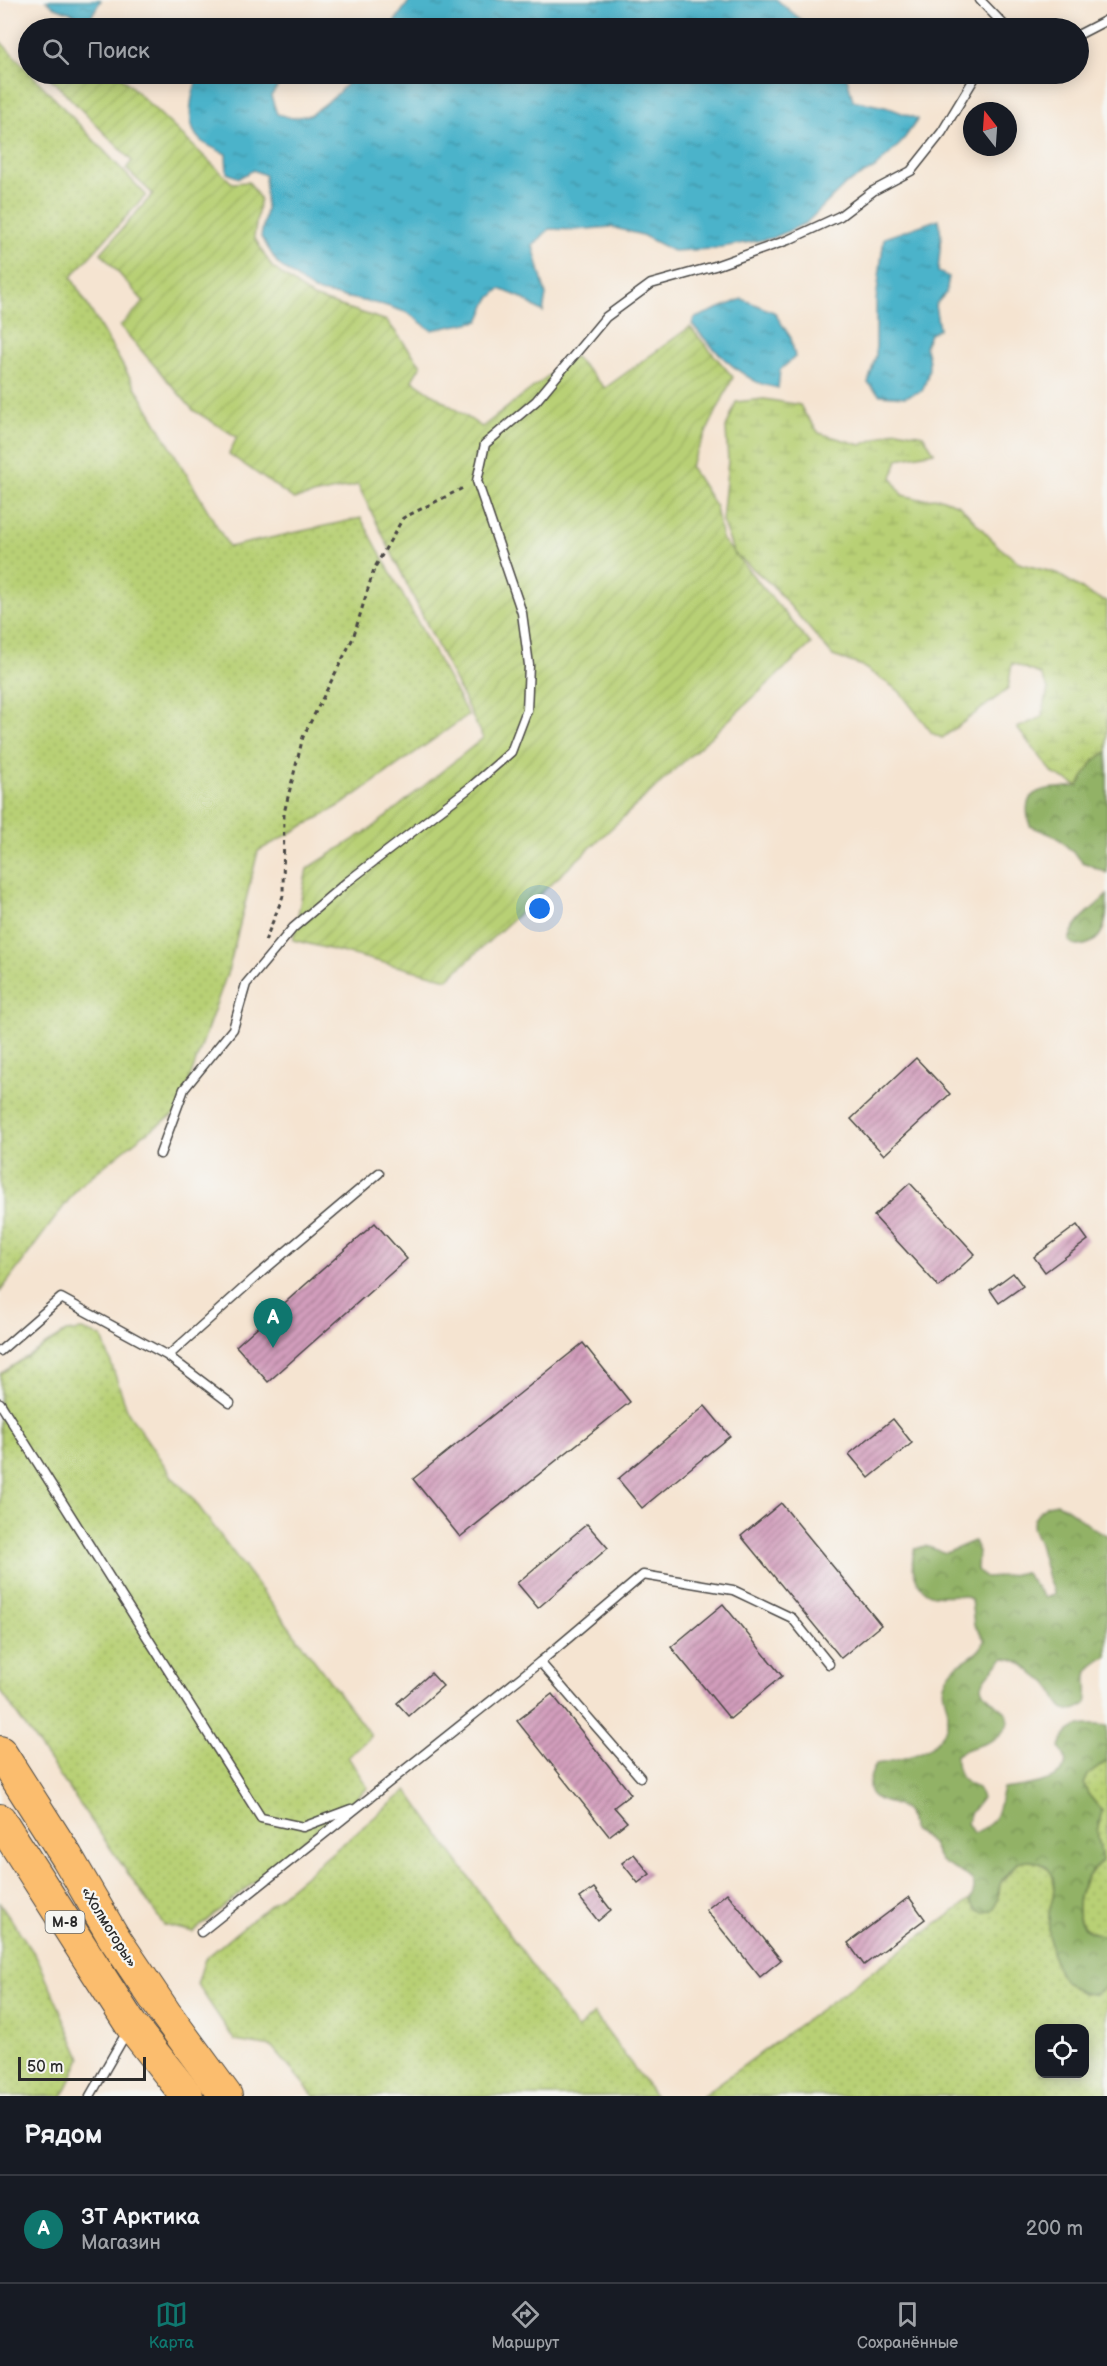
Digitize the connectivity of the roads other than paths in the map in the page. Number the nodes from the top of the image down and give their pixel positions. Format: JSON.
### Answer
{"nodes":[{"id":1,"x":980,"y":0,"type":"edge"},
{"id":2,"x":997,"y":18,"type":"edge"},
{"id":3,"x":1107,"y":20,"type":"edge"},
{"id":4,"x":1089,"y":29,"type":"edge"},
{"id":5,"x":971,"y":84,"type":"edge"},
{"id":6,"x":160,"y":1154,"type":"dead end"},
{"id":7,"x":379,"y":1173,"type":"dead end"},
{"id":8,"x":0,"y":1351,"type":"edge"},
{"id":9,"x":168,"y":1356,"type":"junction"},
{"id":10,"x":0,"y":1403,"type":"edge"},
{"id":11,"x":230,"y":1403,"type":"dead end"},
{"id":12,"x":540,"y":1662,"type":"junction"},
{"id":13,"x":829,"y":1664,"type":"dead end"},
{"id":14,"x":0,"y":1752,"type":"edge"},
{"id":15,"x":640,"y":1777,"type":"dead end"},
{"id":16,"x":359,"y":1806,"type":"junction"},
{"id":17,"x":0,"y":1820,"type":"edge"},
{"id":18,"x":201,"y":1932,"type":"dead end"},
{"id":19,"x":131,"y":2025,"type":"junction"},
{"id":20,"x":90,"y":2096,"type":"edge"},
{"id":21,"x":187,"y":2096,"type":"edge"},
{"id":22,"x":226,"y":2096,"type":"edge"}],
"edges":[{"from":1,"to":2,"type":"lane"},
{"from":3,"to":4,"type":"lane"},
{"from":5,"to":6,"type":"lane"},
{"from":7,"to":9,"type":"lane"},
{"from":8,"to":9,"type":"lane"},
{"from":9,"to":11,"type":"lane"},
{"from":10,"to":16,"type":"lane"},
{"from":12,"to":13,"type":"lane"},
{"from":12,"to":15,"type":"lane"},
{"from":12,"to":16,"type":"lane"},
{"from":14,"to":22,"type":"highway","name":"«Холмогоры»","number":"М-8"},
{"from":16,"to":18,"type":"lane"},
{"from":17,"to":19,"type":"highway","number":"М-8"},
{"from":19,"to":20,"type":"lane"},
{"from":19,"to":21,"type":"highway","number":"М-8"}]}
